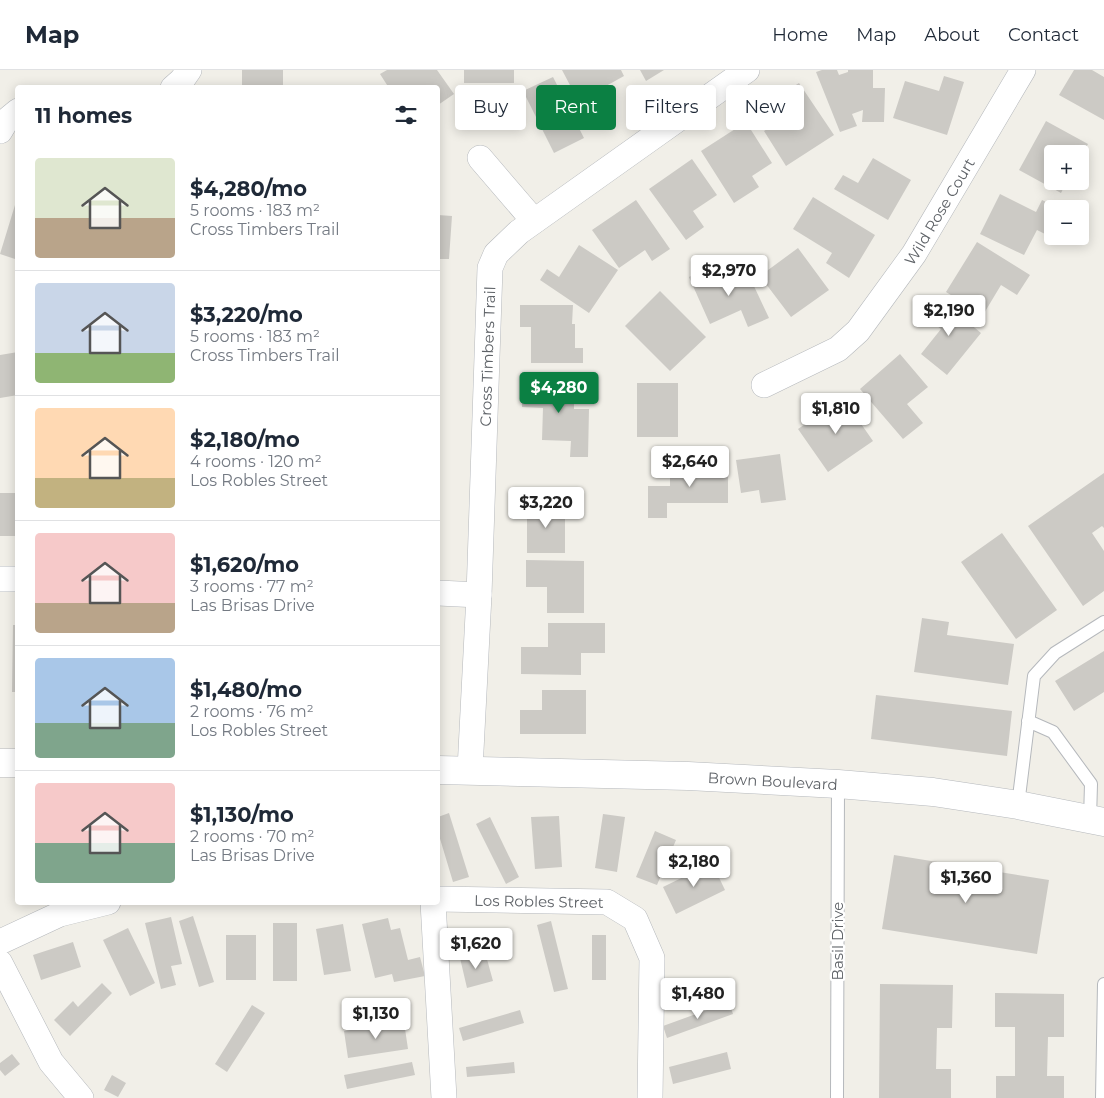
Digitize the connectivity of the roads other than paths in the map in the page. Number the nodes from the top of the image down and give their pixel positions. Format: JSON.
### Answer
{"nodes":[{"id":1,"x":747,"y":70,"type":"edge"},
{"id":2,"x":1023,"y":70,"type":"edge"},
{"id":3,"x":15,"y":114,"type":"edge"},
{"id":4,"x":0,"y":131,"type":"edge"},
{"id":5,"x":480,"y":158,"type":"dead end"},
{"id":6,"x":534,"y":221,"type":"junction"},
{"id":7,"x":764,"y":385,"type":"dead end"},
{"id":8,"x":0,"y":579,"type":"edge"},
{"id":9,"x":15,"y":579,"type":"edge"},
{"id":10,"x":440,"y":593,"type":"edge"},
{"id":11,"x":479,"y":594,"type":"junction"},
{"id":12,"x":1104,"y":622,"type":"edge"},
{"id":13,"x":1028,"y":721,"type":"junction"},
{"id":14,"x":0,"y":763,"type":"edge"},
{"id":15,"x":15,"y":763,"type":"edge"},
{"id":16,"x":440,"y":770,"type":"edge"},
{"id":17,"x":470,"y":770,"type":"junction"},
{"id":18,"x":838,"y":784,"type":"junction"},
{"id":19,"x":1018,"y":805,"type":"junction"},
{"id":20,"x":1097,"y":821,"type":"edge"},
{"id":21,"x":440,"y":899,"type":"edge"},
{"id":22,"x":96,"y":905,"type":"edge"},
{"id":23,"x":433,"y":905,"type":"edge"},
{"id":24,"x":0,"y":942,"type":"edge"},
{"id":25,"x":0,"y":963,"type":"edge"},
{"id":26,"x":1104,"y":984,"type":"edge"},
{"id":27,"x":81,"y":1098,"type":"edge"},
{"id":28,"x":444,"y":1098,"type":"edge"},
{"id":29,"x":650,"y":1098,"type":"edge"},
{"id":30,"x":837,"y":1098,"type":"edge"},
{"id":31,"x":1102,"y":1098,"type":"edge"}],
"edges":[{"from":1,"to":6,"type":"street","name":"Cross Timbers Trail"},
{"from":2,"to":7,"type":"street","name":"Wild Rose Court"},
{"from":3,"to":4,"type":"street"},
{"from":5,"to":6,"type":"street"},
{"from":6,"to":11,"type":"street","name":"Cross Timbers Trail"},
{"from":8,"to":9,"type":"street"},
{"from":10,"to":11,"type":"street"},
{"from":11,"to":17,"type":"street","name":"Cross Timbers Trail"},
{"from":12,"to":13,"type":"lane"},
{"from":13,"to":19,"type":"lane"},
{"from":13,"to":20,"type":"lane"},
{"from":14,"to":15,"type":"street"},
{"from":16,"to":17,"type":"street","name":"Brown Boulevard"},
{"from":17,"to":18,"type":"street","name":"Brown Boulevard"},
{"from":18,"to":19,"type":"street","name":"Brown Boulevard"},
{"from":18,"to":30,"type":"lane","name":"Basil Drive"},
{"from":19,"to":20,"type":"street","name":"Brown Boulevard"},
{"from":21,"to":29,"type":"street","name":"Los Robles Street"},
{"from":22,"to":24,"type":"street"},
{"from":23,"to":28,"type":"street"},
{"from":25,"to":27,"type":"street"},
{"from":26,"to":31,"type":"lane"}]}
